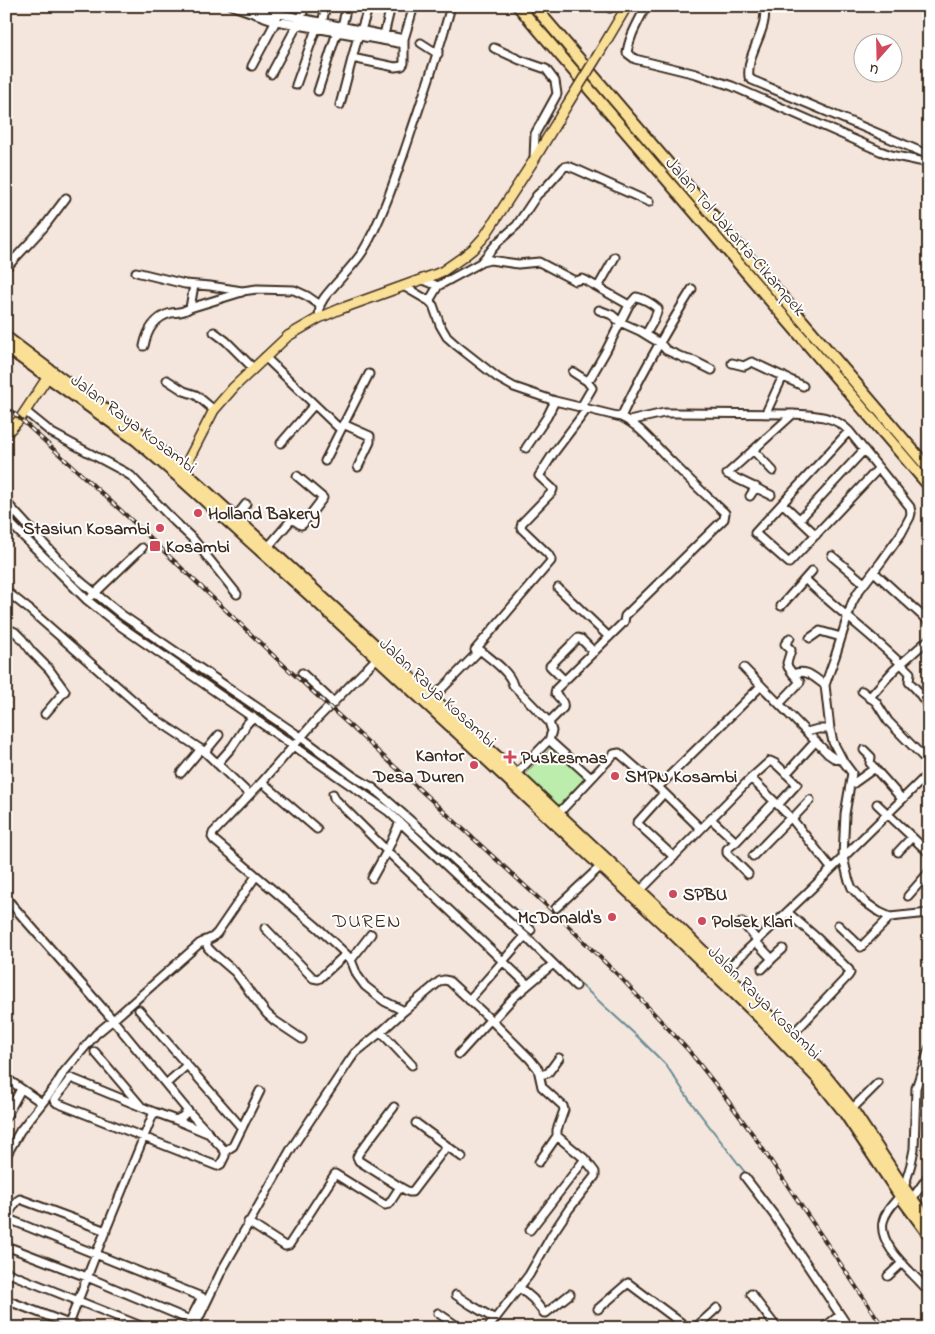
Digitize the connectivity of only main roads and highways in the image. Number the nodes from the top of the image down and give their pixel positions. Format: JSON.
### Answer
{"nodes":[{"id":1,"x":518,"y":6,"type":"edge"},
{"id":2,"x":534,"y":6,"type":"edge"},
{"id":3,"x":627,"y":6,"type":"edge"},
{"id":4,"x":6,"y":337,"type":"edge"},
{"id":5,"x":6,"y":348,"type":"edge"},
{"id":6,"x":47,"y":378,"type":"junction"},
{"id":7,"x":6,"y":434,"type":"edge"},
{"id":8,"x":929,"y":469,"type":"edge"},
{"id":9,"x":183,"y":470,"type":"junction"},
{"id":10,"x":929,"y":486,"type":"edge"},
{"id":11,"x":513,"y":778,"type":"junction"},
{"id":12,"x":642,"y":896,"type":"junction"},
{"id":13,"x":902,"y":1192,"type":"junction"},
{"id":14,"x":929,"y":1222,"type":"edge"},
{"id":15,"x":929,"y":1235,"type":"edge"}],
"edges":[{"from":1,"to":10,"type":"highway","name":"Jalan Tol Jakarta–Cikampek"},
{"from":2,"to":8,"type":"highway","name":"Jalan Tol Jakarta–Cikampek"},
{"from":3,"to":9,"type":"main road","bridge":true},
{"from":4,"to":9,"type":"highway","name":"Jalan Raya Kosambi"},
{"from":5,"to":6,"type":"highway","name":"Jalan Raya Kosambi"},
{"from":6,"to":7,"type":"main road"},
{"from":6,"to":11,"type":"highway","name":"Jalan Raya Kosambi"},
{"from":9,"to":11,"type":"highway","name":"Jalan Raya Kosambi"},
{"from":11,"to":12,"type":"highway","name":"Jalan Raya Kosambi"},
{"from":11,"to":12,"type":"highway","name":"Jalan Raya Kosambi"},
{"from":12,"to":13,"type":"highway","name":"Jalan Raya Kosambi"},
{"from":12,"to":13,"type":"highway","name":"Jalan Raya Kosambi"},
{"from":13,"to":14,"type":"highway","name":"Jalan Raya Kosambi"},
{"from":13,"to":15,"type":"highway","name":"Jalan Raya Kosambi"}]}
